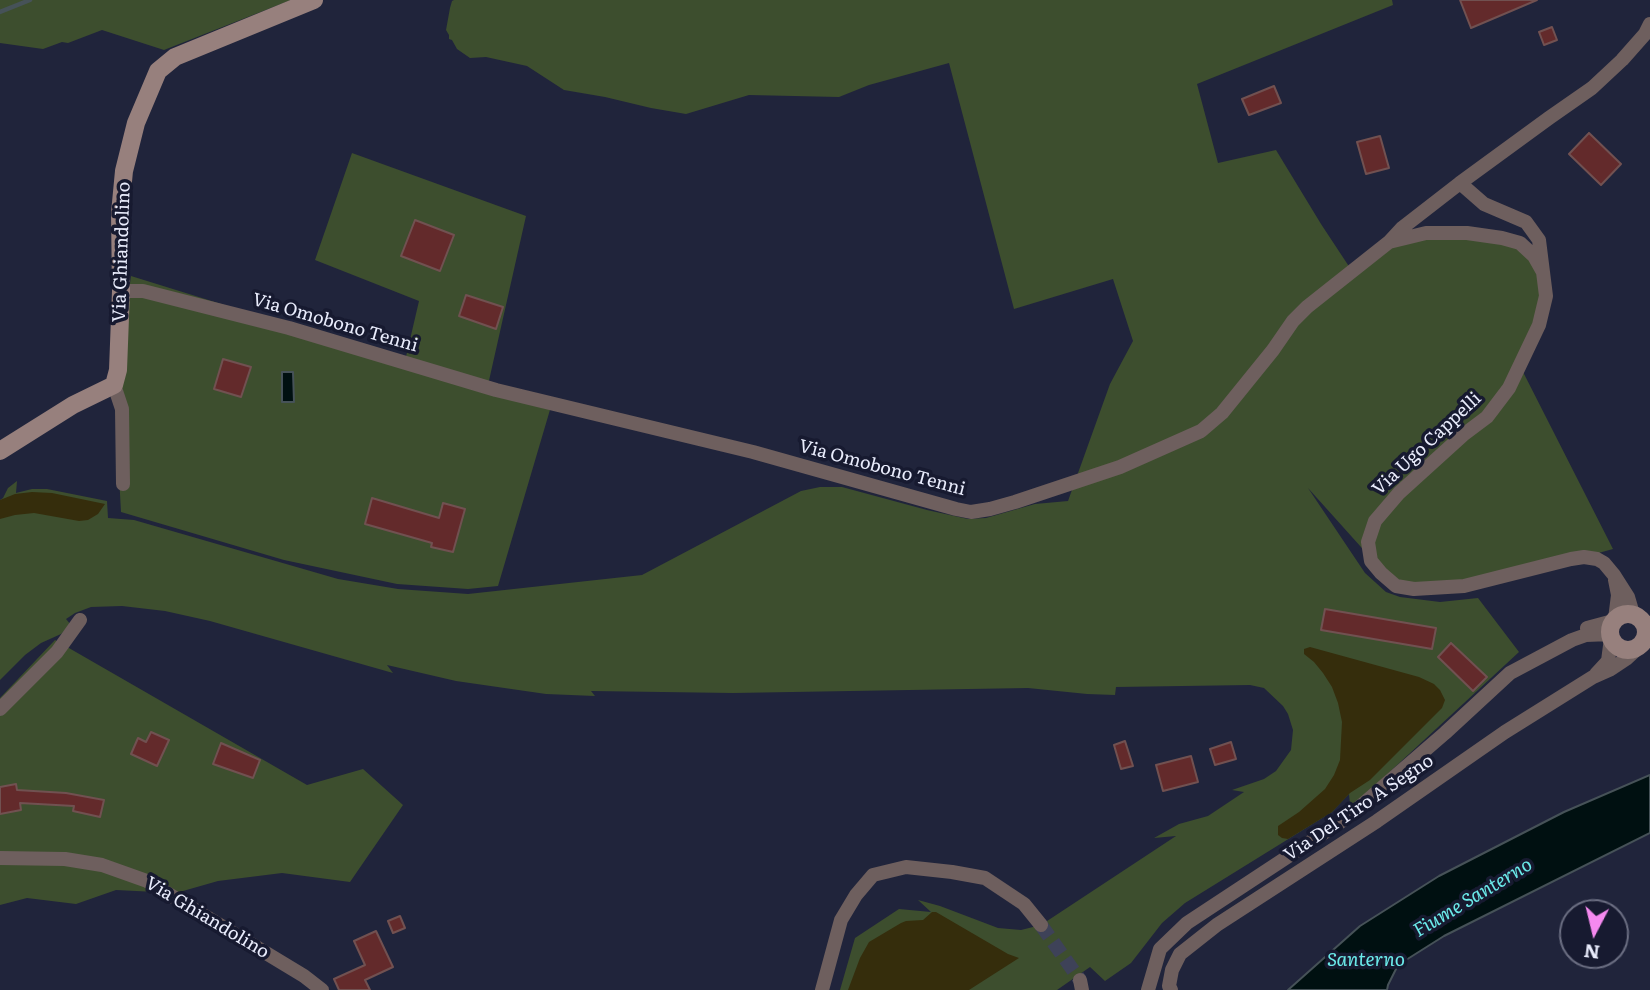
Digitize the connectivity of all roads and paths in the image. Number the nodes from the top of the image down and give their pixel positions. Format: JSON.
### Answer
{"nodes":[{"id":1,"x":314,"y":0,"type":"edge"},
{"id":2,"x":1650,"y":24,"type":"edge"},
{"id":3,"x":1460,"y":183,"type":"junction"},
{"id":4,"x":1389,"y":242,"type":"junction"},
{"id":5,"x":1544,"y":272,"type":"junction"},
{"id":6,"x":121,"y":291,"type":"junction"},
{"id":7,"x":114,"y":385,"type":"junction"},
{"id":8,"x":0,"y":452,"type":"edge"},
{"id":9,"x":123,"y":484,"type":"dead end"},
{"id":10,"x":1614,"y":575,"type":"junction"},
{"id":11,"x":80,"y":620,"type":"dead end"},
{"id":12,"x":1643,"y":623,"type":"edge"},
{"id":13,"x":1613,"y":628,"type":"junction"},
{"id":14,"x":1594,"y":677,"type":"junction"},
{"id":15,"x":0,"y":709,"type":"edge"},
{"id":16,"x":0,"y":858,"type":"edge"},
{"id":17,"x":1041,"y":925,"type":"tunnel mouth"},
{"id":18,"x":322,"y":990,"type":"edge"},
{"id":19,"x":822,"y":990,"type":"edge"},
{"id":20,"x":1148,"y":990,"type":"edge"},
{"id":21,"x":1171,"y":990,"type":"edge"}],
"edges":[{"from":1,"to":6,"type":"street","name":"Via Ghiandolino"},
{"from":2,"to":3,"type":"street"},
{"from":3,"to":4,"type":"street"},
{"from":3,"to":5,"type":"street","name":"Via Ugo Cappelli"},
{"from":4,"to":5,"type":"street","name":"Via Omobono Tenni"},
{"from":4,"to":6,"type":"street","name":"Via Omobono Tenni"},
{"from":5,"to":10,"type":"street","name":"Via Ugo Cappelli"},
{"from":6,"to":7,"type":"street","name":"Via Ghiandolino"},
{"from":7,"to":8,"type":"street"},
{"from":7,"to":9,"type":"street","name":"Via Ghiandolino"},
{"from":10,"to":12,"type":"street","name":"Via Ugo Cappelli"},
{"from":10,"to":13,"type":"street"},
{"from":11,"to":15,"type":"street"},
{"from":12,"to":13,"type":"street"},
{"from":12,"to":13,"type":"street"},
{"from":12,"to":14,"type":"street","name":"Via Del Tiro A Segno"},
{"from":13,"to":14,"type":"street"},
{"from":13,"to":20,"type":"street"},
{"from":14,"to":21,"type":"street","name":"Via Del Tiro A Segno"},
{"from":16,"to":18,"type":"street","name":"Via Ghiandolino"},
{"from":17,"to":19,"type":"street"}]}
